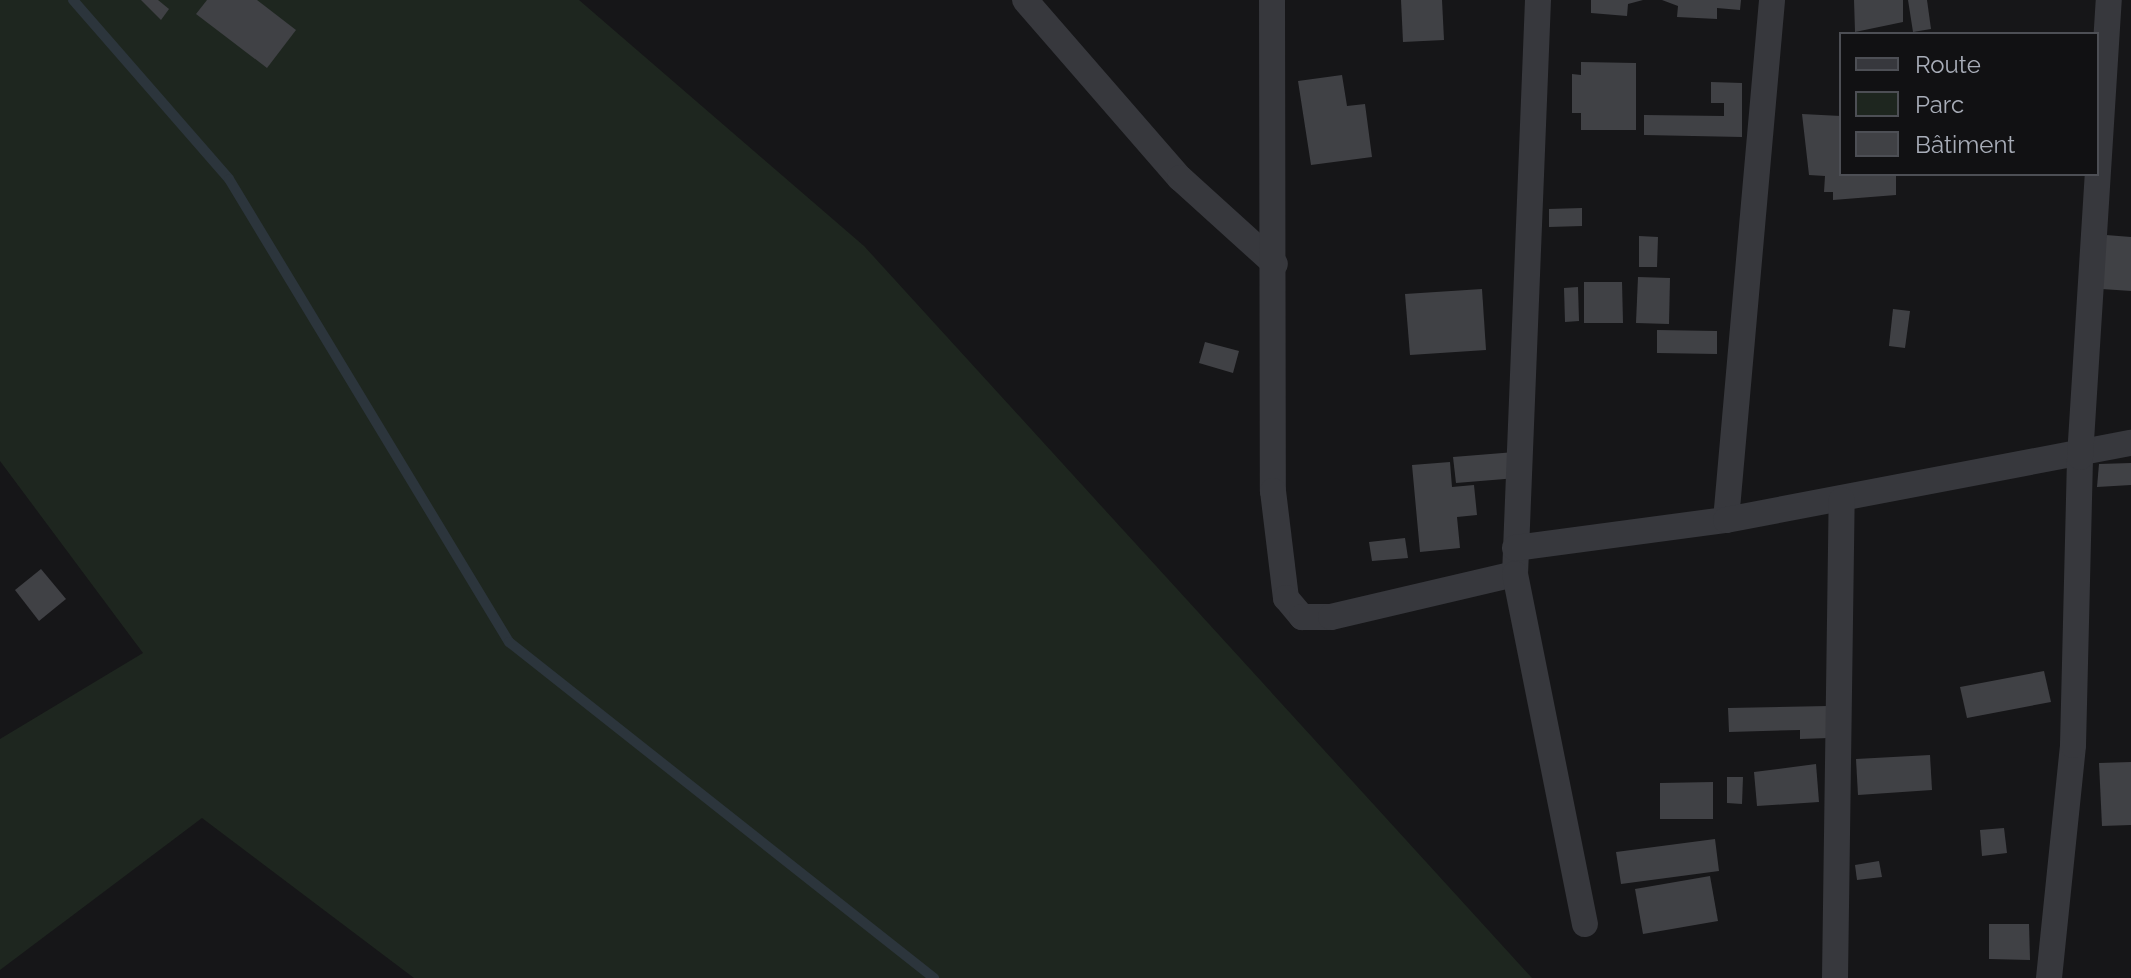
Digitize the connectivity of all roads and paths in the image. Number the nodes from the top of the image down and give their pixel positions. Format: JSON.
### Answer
{"nodes":[{"id":1,"x":1025,"y":0,"type":"edge"},
{"id":2,"x":1272,"y":0,"type":"edge"},
{"id":3,"x":1538,"y":0,"type":"edge"},
{"id":4,"x":1772,"y":0,"type":"edge"},
{"id":5,"x":2109,"y":0,"type":"edge"},
{"id":6,"x":2099,"y":158,"type":"edge"},
{"id":7,"x":2098,"y":176,"type":"edge"},
{"id":8,"x":1275,"y":264,"type":"junction"},
{"id":9,"x":2131,"y":443,"type":"edge"},
{"id":10,"x":2080,"y":457,"type":"junction"},
{"id":11,"x":1842,"y":500,"type":"junction"},
{"id":12,"x":1726,"y":520,"type":"junction"},
{"id":13,"x":1515,"y":561,"type":"junction"},
{"id":14,"x":1585,"y":924,"type":"dead end"},
{"id":15,"x":1835,"y":978,"type":"edge"},
{"id":16,"x":2049,"y":978,"type":"edge"}],
"edges":[{"from":1,"to":8,"type":"street"},
{"from":2,"to":8,"type":"street"},
{"from":3,"to":13,"type":"street"},
{"from":4,"to":12,"type":"street"},
{"from":5,"to":6,"type":"street"},
{"from":7,"to":10,"type":"street"},
{"from":8,"to":13,"type":"street"},
{"from":9,"to":10,"type":"street"},
{"from":10,"to":11,"type":"street"},
{"from":10,"to":16,"type":"street"},
{"from":11,"to":12,"type":"street"},
{"from":11,"to":15,"type":"street"},
{"from":12,"to":13,"type":"street"},
{"from":13,"to":14,"type":"street"}]}
